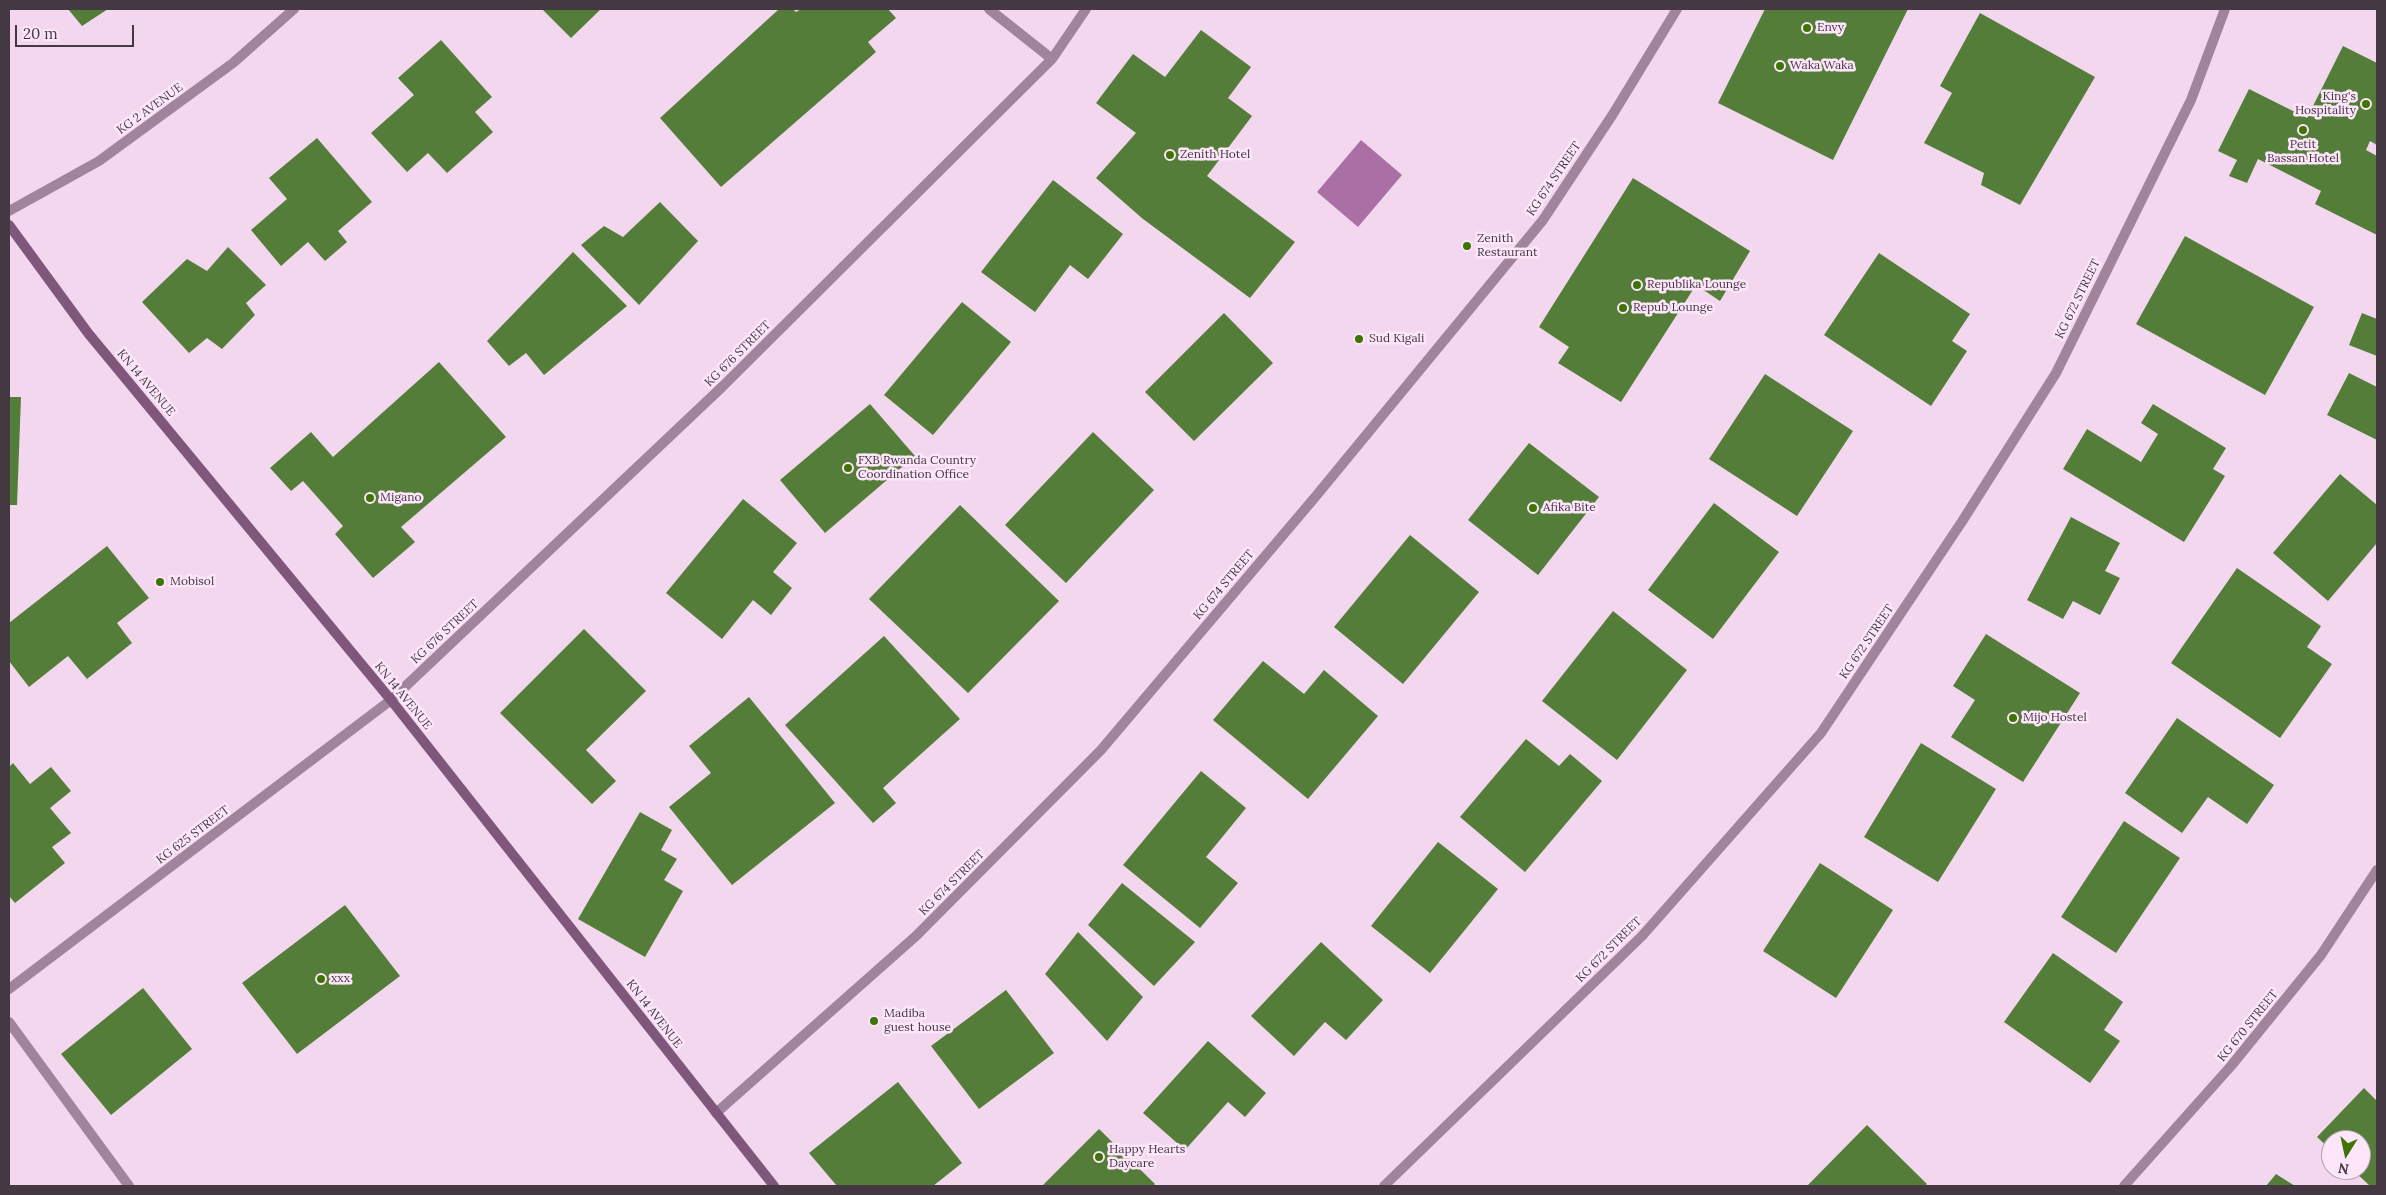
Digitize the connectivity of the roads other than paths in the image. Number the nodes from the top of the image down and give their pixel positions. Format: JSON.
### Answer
{"nodes":[{"id":1,"x":294,"y":9,"type":"edge"},
{"id":2,"x":989,"y":9,"type":"edge"},
{"id":3,"x":1086,"y":9,"type":"edge"},
{"id":4,"x":1678,"y":9,"type":"edge"},
{"id":5,"x":2224,"y":9,"type":"edge"},
{"id":6,"x":1052,"y":59,"type":"junction"},
{"id":7,"x":9,"y":211,"type":"edge"},
{"id":8,"x":9,"y":225,"type":"edge"},
{"id":9,"x":391,"y":700,"type":"junction"},
{"id":10,"x":2377,"y":870,"type":"edge"},
{"id":11,"x":9,"y":989,"type":"edge"},
{"id":12,"x":9,"y":1022,"type":"edge"},
{"id":13,"x":716,"y":1113,"type":"junction"},
{"id":14,"x":129,"y":1186,"type":"edge"},
{"id":15,"x":774,"y":1186,"type":"edge"},
{"id":16,"x":1384,"y":1186,"type":"edge"},
{"id":17,"x":2124,"y":1186,"type":"edge"}],
"edges":[{"from":1,"to":7,"type":"street","name":"KG 2 AVENUE"},
{"from":2,"to":6,"type":"street"},
{"from":3,"to":6,"type":"street","name":"KG 676 STREET"},
{"from":4,"to":13,"type":"street","name":"KG 674 STREET"},
{"from":5,"to":16,"type":"street","name":"KG 672 STREET"},
{"from":6,"to":9,"type":"street","name":"KG 676 STREET"},
{"from":8,"to":9,"type":"main road","name":"KN 14 AVENUE"},
{"from":9,"to":11,"type":"street","name":"KG 625 STREET"},
{"from":9,"to":13,"type":"main road","name":"KN 14 AVENUE"},
{"from":10,"to":17,"type":"street","name":"KG 670 STREET"},
{"from":12,"to":14,"type":"street"},
{"from":13,"to":15,"type":"main road","name":"KN 14 AVENUE"}]}
